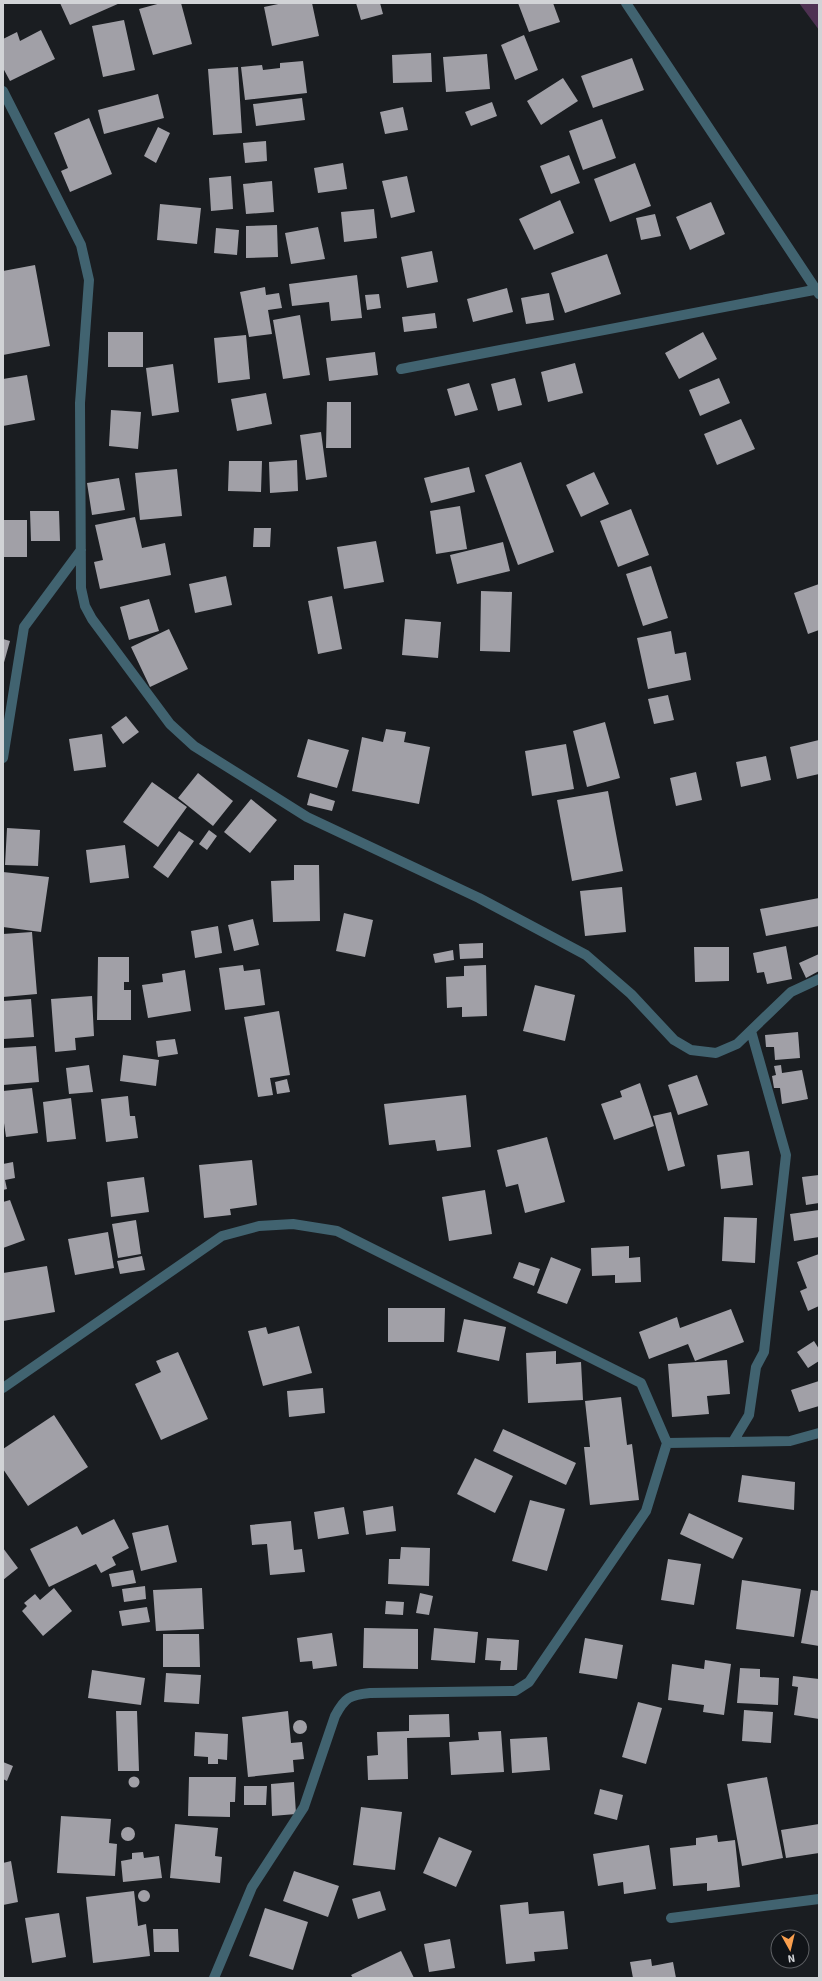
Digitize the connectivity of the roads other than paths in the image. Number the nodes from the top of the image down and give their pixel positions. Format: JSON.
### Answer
{"nodes":[{"id":1,"x":626,"y":3,"type":"edge"},
{"id":2,"x":3,"y":91,"type":"edge"},
{"id":3,"x":818,"y":291,"type":"edge"},
{"id":4,"x":401,"y":369,"type":"dead end"},
{"id":5,"x":81,"y":550,"type":"junction"},
{"id":6,"x":3,"y":758,"type":"edge"},
{"id":7,"x":819,"y":979,"type":"edge"},
{"id":8,"x":751,"y":1031,"type":"junction"},
{"id":9,"x":3,"y":1388,"type":"edge"},
{"id":10,"x":819,"y":1433,"type":"edge"},
{"id":11,"x":734,"y":1440,"type":"junction"},
{"id":12,"x":667,"y":1443,"type":"junction"},
{"id":13,"x":819,"y":1899,"type":"edge"},
{"id":14,"x":671,"y":1918,"type":"dead end"},
{"id":15,"x":214,"y":1978,"type":"edge"}],
"edges":[{"from":1,"to":3,"type":"street"},
{"from":2,"to":5,"type":"street"},
{"from":3,"to":4,"type":"street"},
{"from":5,"to":6,"type":"street"},
{"from":5,"to":8,"type":"street"},
{"from":7,"to":8,"type":"street"},
{"from":8,"to":11,"type":"street"},
{"from":9,"to":12,"type":"street"},
{"from":10,"to":11,"type":"street"},
{"from":11,"to":12,"type":"street"},
{"from":12,"to":15,"type":"street"},
{"from":13,"to":14,"type":"street"}]}
